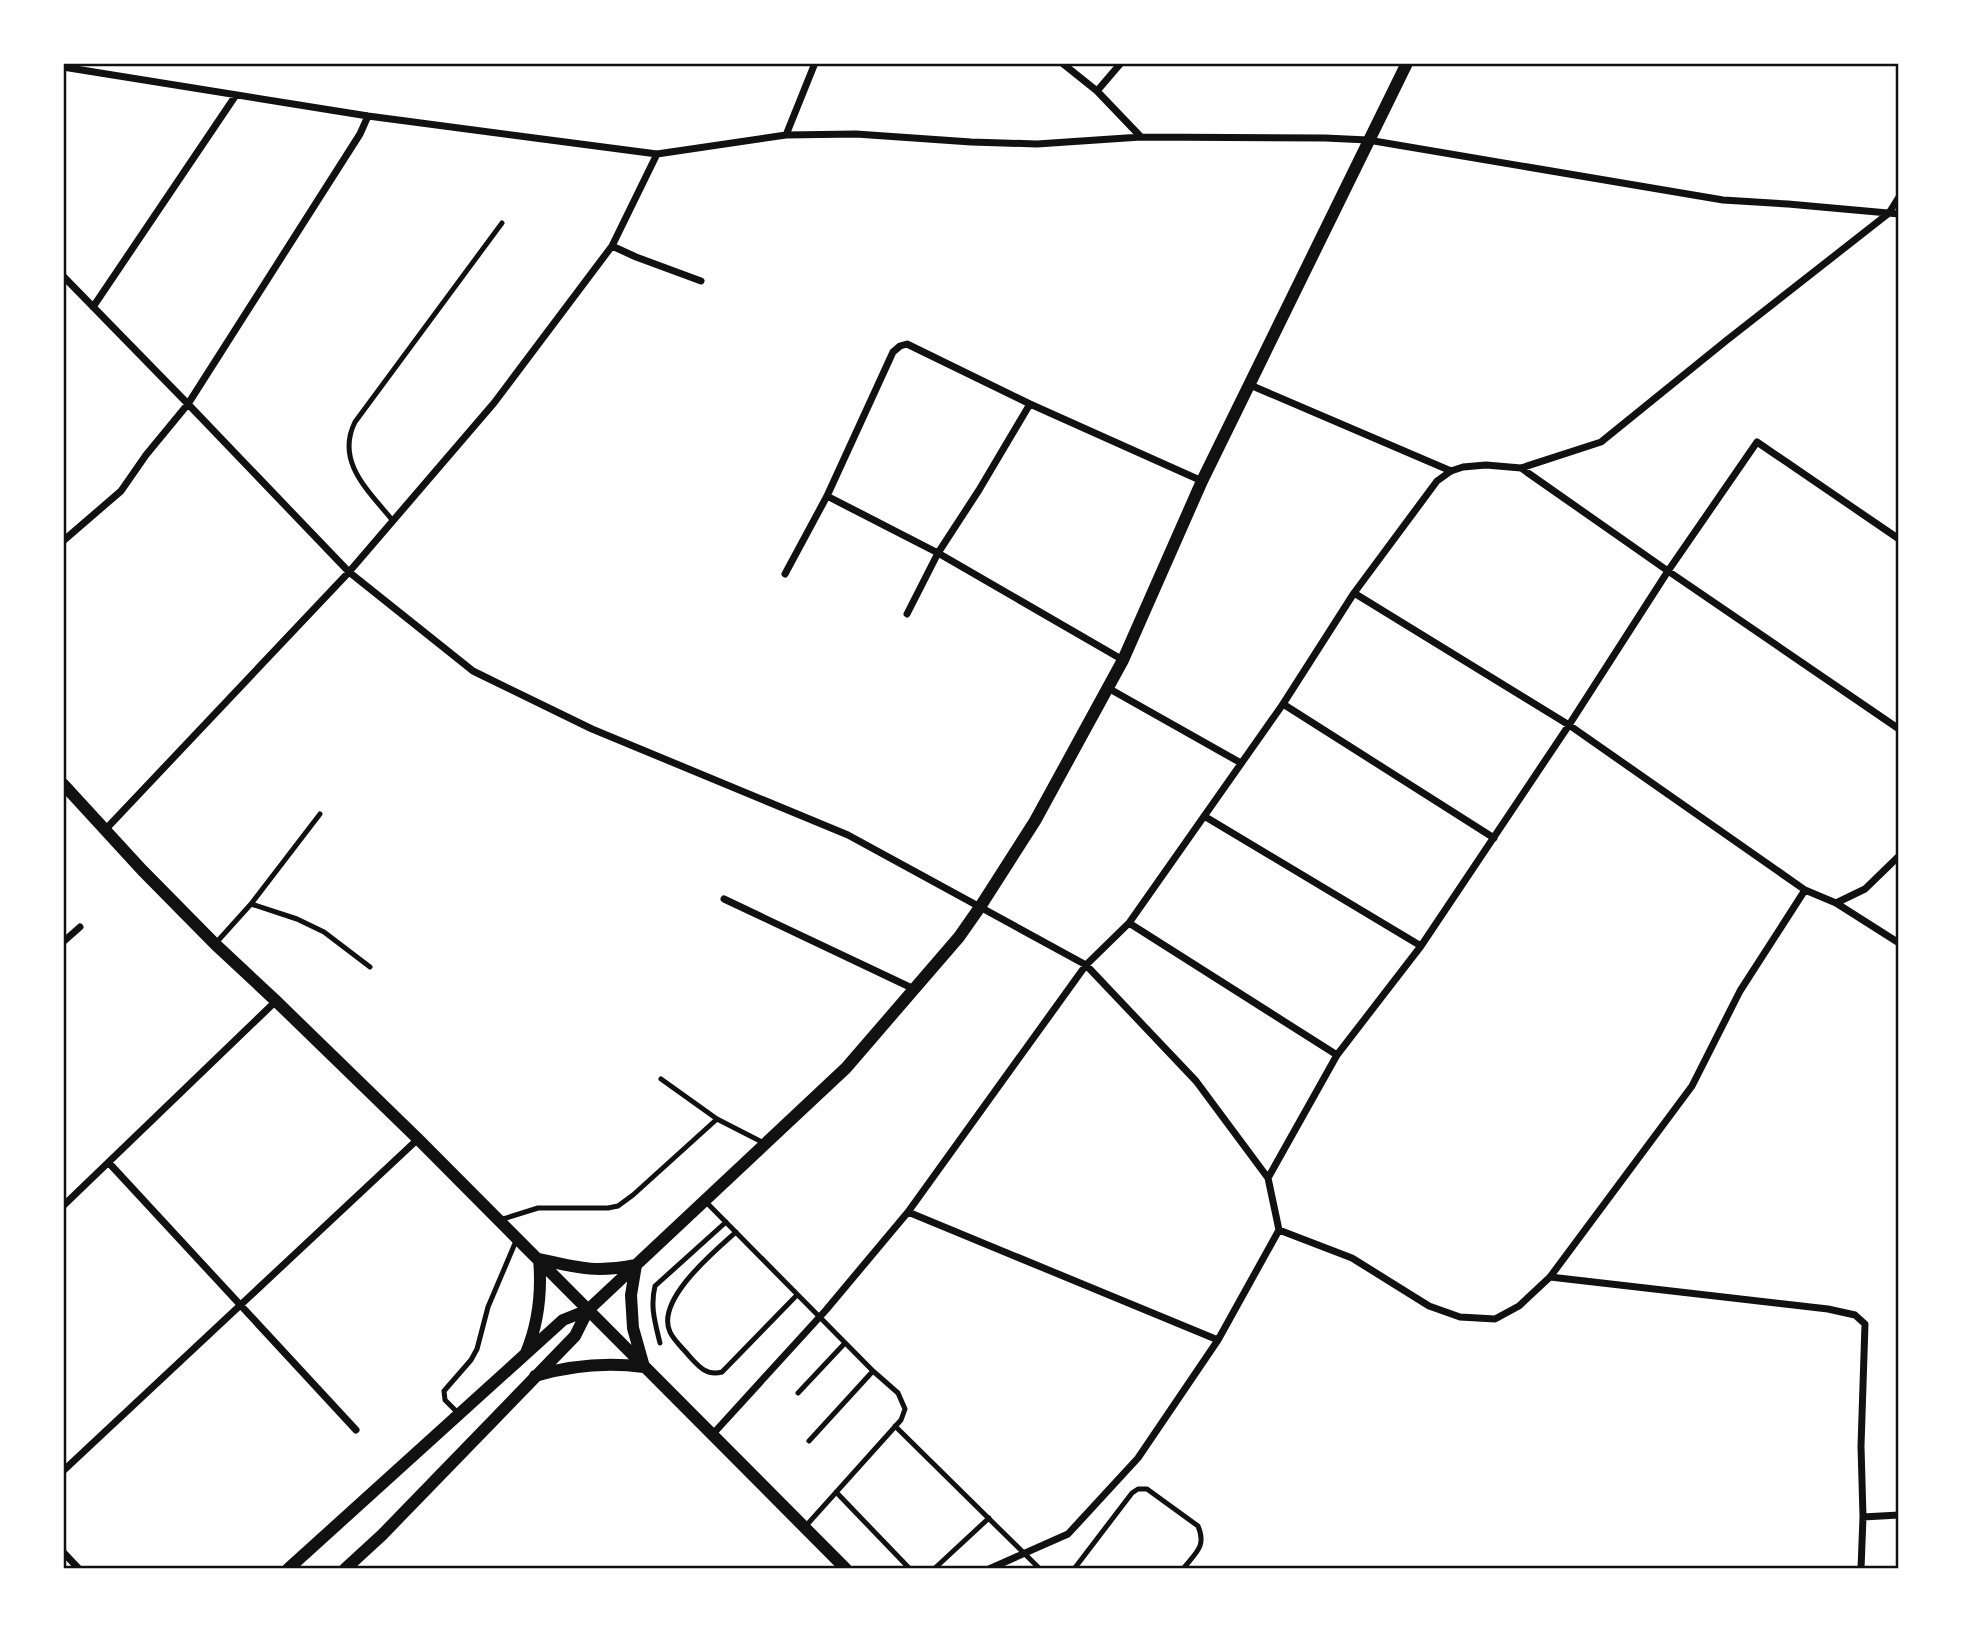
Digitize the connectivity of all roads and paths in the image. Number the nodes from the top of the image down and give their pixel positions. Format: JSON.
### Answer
{"nodes":[{"id":1,"x":816,"y":63,"type":"edge"},
{"id":2,"x":1062,"y":63,"type":"edge"},
{"id":3,"x":1121,"y":63,"type":"edge"},
{"id":4,"x":1407,"y":63,"type":"edge"},
{"id":5,"x":63,"y":67,"type":"edge"},
{"id":6,"x":1097,"y":91,"type":"junction"},
{"id":7,"x":236,"y":94,"type":"junction"},
{"id":8,"x":368,"y":116,"type":"junction"},
{"id":9,"x":786,"y":135,"type":"junction"},
{"id":10,"x":1141,"y":137,"type":"junction"},
{"id":11,"x":1368,"y":140,"type":"junction"},
{"id":12,"x":657,"y":154,"type":"junction"},
{"id":13,"x":1899,"y":197,"type":"edge"},
{"id":14,"x":1889,"y":213,"type":"junction"},
{"id":15,"x":1899,"y":214,"type":"edge"},
{"id":16,"x":502,"y":223,"type":"dead end"},
{"id":17,"x":612,"y":246,"type":"junction"},
{"id":18,"x":63,"y":276,"type":"edge"},
{"id":19,"x":701,"y":281,"type":"dead end"},
{"id":20,"x":93,"y":307,"type":"junction"},
{"id":21,"x":1251,"y":385,"type":"junction"},
{"id":22,"x":188,"y":404,"type":"junction"},
{"id":23,"x":1030,"y":404,"type":"junction"},
{"id":24,"x":1521,"y":468,"type":"junction"},
{"id":25,"x":1451,"y":471,"type":"junction"},
{"id":26,"x":1202,"y":481,"type":"junction"},
{"id":27,"x":827,"y":496,"type":"junction"},
{"id":28,"x":393,"y":521,"type":"junction"},
{"id":29,"x":1899,"y":539,"type":"edge"},
{"id":30,"x":64,"y":540,"type":"edge"},
{"id":31,"x":938,"y":554,"type":"junction"},
{"id":32,"x":1668,"y":571,"type":"junction"},
{"id":33,"x":349,"y":572,"type":"junction"},
{"id":34,"x":785,"y":574,"type":"dead end"},
{"id":35,"x":1354,"y":593,"type":"junction"},
{"id":36,"x":907,"y":614,"type":"dead end"},
{"id":37,"x":1123,"y":660,"type":"junction"},
{"id":38,"x":1108,"y":688,"type":"junction"},
{"id":39,"x":1283,"y":704,"type":"junction"},
{"id":40,"x":1569,"y":724,"type":"junction"},
{"id":41,"x":1899,"y":729,"type":"edge"},
{"id":42,"x":1241,"y":763,"type":"junction"},
{"id":43,"x":63,"y":784,"type":"edge"},
{"id":44,"x":320,"y":814,"type":"dead end"},
{"id":45,"x":1204,"y":816,"type":"junction"},
{"id":46,"x":105,"y":830,"type":"junction"},
{"id":47,"x":1494,"y":838,"type":"junction"},
{"id":48,"x":1899,"y":856,"type":"edge"},
{"id":49,"x":1805,"y":890,"type":"junction"},
{"id":50,"x":724,"y":899,"type":"dead end"},
{"id":51,"x":1836,"y":903,"type":"junction"},
{"id":52,"x":251,"y":904,"type":"junction"},
{"id":53,"x":980,"y":907,"type":"junction"},
{"id":54,"x":1129,"y":923,"type":"junction"},
{"id":55,"x":80,"y":927,"type":"dead end"},
{"id":56,"x":63,"y":942,"type":"edge"},
{"id":57,"x":1899,"y":943,"type":"edge"},
{"id":58,"x":215,"y":944,"type":"junction"},
{"id":59,"x":1421,"y":946,"type":"junction"},
{"id":60,"x":1086,"y":965,"type":"junction"},
{"id":61,"x":370,"y":967,"type":"dead end"},
{"id":62,"x":914,"y":989,"type":"junction"},
{"id":63,"x":276,"y":1001,"type":"junction"},
{"id":64,"x":1337,"y":1055,"type":"junction"},
{"id":65,"x":661,"y":1079,"type":"dead end"},
{"id":66,"x":717,"y":1119,"type":"junction"},
{"id":67,"x":418,"y":1139,"type":"junction"},
{"id":68,"x":765,"y":1144,"type":"junction"},
{"id":69,"x":109,"y":1163,"type":"junction"},
{"id":70,"x":1268,"y":1178,"type":"junction"},
{"id":71,"x":705,"y":1200,"type":"junction"},
{"id":72,"x":63,"y":1206,"type":"edge"},
{"id":73,"x":908,"y":1212,"type":"junction"},
{"id":74,"x":500,"y":1220,"type":"junction"},
{"id":75,"x":726,"y":1222,"type":"junction"},
{"id":76,"x":1279,"y":1230,"type":"junction"},
{"id":77,"x":736,"y":1232,"type":"junction"},
{"id":78,"x":518,"y":1238,"type":"junction"},
{"id":79,"x":539,"y":1259,"type":"junction"},
{"id":80,"x":636,"y":1265,"type":"junction"},
{"id":81,"x":1550,"y":1277,"type":"junction"},
{"id":82,"x":797,"y":1294,"type":"junction"},
{"id":83,"x":241,"y":1305,"type":"junction"},
{"id":84,"x":588,"y":1310,"type":"junction"},
{"id":85,"x":819,"y":1317,"type":"junction"},
{"id":86,"x":1218,"y":1340,"type":"junction"},
{"id":87,"x":660,"y":1343,"type":"dead end"},
{"id":88,"x":845,"y":1343,"type":"junction"},
{"id":89,"x":525,"y":1355,"type":"junction"},
{"id":90,"x":644,"y":1367,"type":"junction"},
{"id":91,"x":873,"y":1371,"type":"junction"},
{"id":92,"x":535,"y":1376,"type":"junction"},
{"id":93,"x":799,"y":1393,"type":"dead end"},
{"id":94,"x":460,"y":1414,"type":"junction"},
{"id":95,"x":895,"y":1426,"type":"junction"},
{"id":96,"x":356,"y":1430,"type":"dead end"},
{"id":97,"x":712,"y":1435,"type":"junction"},
{"id":98,"x":809,"y":1441,"type":"dead end"},
{"id":99,"x":63,"y":1471,"type":"edge"},
{"id":100,"x":836,"y":1492,"type":"junction"},
{"id":101,"x":1899,"y":1515,"type":"edge"},
{"id":102,"x":1864,"y":1517,"type":"junction"},
{"id":103,"x":989,"y":1518,"type":"junction"},
{"id":104,"x":804,"y":1528,"type":"junction"},
{"id":105,"x":63,"y":1552,"type":"edge"},
{"id":106,"x":1024,"y":1553,"type":"junction"},
{"id":107,"x":79,"y":1569,"type":"edge"},
{"id":108,"x":288,"y":1569,"type":"edge"},
{"id":109,"x":345,"y":1569,"type":"edge"},
{"id":110,"x":846,"y":1569,"type":"edge"},
{"id":111,"x":910,"y":1569,"type":"edge"},
{"id":112,"x":934,"y":1569,"type":"edge"},
{"id":113,"x":989,"y":1569,"type":"edge"},
{"id":114,"x":1040,"y":1569,"type":"edge"},
{"id":115,"x":1074,"y":1569,"type":"edge"},
{"id":116,"x":1183,"y":1569,"type":"edge"},
{"id":117,"x":1861,"y":1569,"type":"edge"}],
"edges":[{"from":1,"to":9,"type":"street"},
{"from":2,"to":6,"type":"street"},
{"from":3,"to":6,"type":"street"},
{"from":4,"to":11,"type":"street"},
{"from":5,"to":7,"type":"street"},
{"from":6,"to":10,"type":"street"},
{"from":7,"to":8,"type":"street"},
{"from":7,"to":20,"type":"street"},
{"from":8,"to":12,"type":"street"},
{"from":8,"to":22,"type":"street"},
{"from":9,"to":10,"type":"street"},
{"from":9,"to":12,"type":"street"},
{"from":10,"to":11,"type":"street"},
{"from":11,"to":14,"type":"street"},
{"from":11,"to":21,"type":"street"},
{"from":12,"to":17,"type":"street"},
{"from":13,"to":14,"type":"street"},
{"from":14,"to":15,"type":"street"},
{"from":14,"to":24,"type":"street"},
{"from":16,"to":28,"type":"lane"},
{"from":17,"to":19,"type":"street"},
{"from":17,"to":28,"type":"street"},
{"from":18,"to":20,"type":"street"},
{"from":20,"to":22,"type":"street"},
{"from":21,"to":25,"type":"street"},
{"from":21,"to":26,"type":"street"},
{"from":22,"to":30,"type":"street"},
{"from":22,"to":33,"type":"street"},
{"from":23,"to":26,"type":"street"},
{"from":23,"to":27,"type":"street"},
{"from":23,"to":31,"type":"street"},
{"from":24,"to":25,"type":"street"},
{"from":24,"to":32,"type":"street"},
{"from":25,"to":35,"type":"street"},
{"from":26,"to":37,"type":"street"},
{"from":27,"to":31,"type":"street"},
{"from":27,"to":34,"type":"street"},
{"from":28,"to":33,"type":"street"},
{"from":29,"to":32,"type":"street"},
{"from":31,"to":36,"type":"street"},
{"from":31,"to":37,"type":"street"},
{"from":32,"to":40,"type":"street"},
{"from":32,"to":41,"type":"street"},
{"from":33,"to":46,"type":"street"},
{"from":33,"to":53,"type":"street"},
{"from":35,"to":39,"type":"street"},
{"from":35,"to":40,"type":"street"},
{"from":37,"to":38,"type":"street"},
{"from":38,"to":42,"type":"street"},
{"from":38,"to":53,"type":"street"},
{"from":39,"to":42,"type":"street"},
{"from":39,"to":47,"type":"street"},
{"from":40,"to":47,"type":"street"},
{"from":40,"to":49,"type":"street"},
{"from":42,"to":45,"type":"street"},
{"from":43,"to":46,"type":"street"},
{"from":44,"to":52,"type":"lane"},
{"from":45,"to":54,"type":"street"},
{"from":45,"to":59,"type":"street"},
{"from":46,"to":58,"type":"street"},
{"from":47,"to":59,"type":"street"},
{"from":48,"to":51,"type":"street"},
{"from":49,"to":51,"type":"street"},
{"from":49,"to":81,"type":"street"},
{"from":50,"to":62,"type":"street"},
{"from":51,"to":57,"type":"street"},
{"from":52,"to":58,"type":"lane"},
{"from":52,"to":61,"type":"lane"},
{"from":53,"to":60,"type":"street"},
{"from":53,"to":62,"type":"street"},
{"from":54,"to":60,"type":"street"},
{"from":54,"to":64,"type":"street"},
{"from":55,"to":56,"type":"street"},
{"from":58,"to":63,"type":"street"},
{"from":59,"to":64,"type":"street"},
{"from":60,"to":70,"type":"street"},
{"from":60,"to":73,"type":"street"},
{"from":62,"to":68,"type":"street"},
{"from":63,"to":67,"type":"street"},
{"from":63,"to":69,"type":"street"},
{"from":64,"to":70,"type":"street"},
{"from":65,"to":66,"type":"lane"},
{"from":66,"to":68,"type":"lane"},
{"from":66,"to":74,"type":"lane"},
{"from":67,"to":74,"type":"street"},
{"from":67,"to":83,"type":"street"},
{"from":68,"to":71,"type":"street"},
{"from":69,"to":72,"type":"street"},
{"from":69,"to":83,"type":"street"},
{"from":70,"to":76,"type":"street"},
{"from":71,"to":75,"type":"lane"},
{"from":71,"to":80,"type":"street"},
{"from":73,"to":85,"type":"street"},
{"from":73,"to":86,"type":"street"},
{"from":74,"to":78,"type":"street"},
{"from":75,"to":77,"type":"lane"},
{"from":75,"to":87,"type":"lane"},
{"from":76,"to":81,"type":"street"},
{"from":76,"to":86,"type":"street"},
{"from":77,"to":82,"type":"lane"},
{"from":77,"to":82,"type":"lane"},
{"from":78,"to":79,"type":"street"},
{"from":78,"to":94,"type":"lane"},
{"from":79,"to":80,"type":"street"},
{"from":79,"to":84,"type":"street"},
{"from":79,"to":89,"type":"street"},
{"from":80,"to":84,"type":"street"},
{"from":80,"to":90,"type":"street"},
{"from":81,"to":102,"type":"street"},
{"from":82,"to":85,"type":"lane"},
{"from":83,"to":96,"type":"street"},
{"from":83,"to":99,"type":"street"},
{"from":84,"to":89,"type":"street"},
{"from":84,"to":90,"type":"street"},
{"from":84,"to":92,"type":"street"},
{"from":85,"to":88,"type":"lane"},
{"from":85,"to":97,"type":"street"},
{"from":86,"to":106,"type":"street"},
{"from":88,"to":91,"type":"lane"},
{"from":88,"to":93,"type":"lane"},
{"from":89,"to":94,"type":"street"},
{"from":90,"to":92,"type":"street"},
{"from":90,"to":97,"type":"street"},
{"from":91,"to":95,"type":"lane"},
{"from":91,"to":98,"type":"lane"},
{"from":92,"to":109,"type":"street"},
{"from":94,"to":108,"type":"street"},
{"from":95,"to":100,"type":"lane"},
{"from":95,"to":103,"type":"lane"},
{"from":97,"to":104,"type":"street"},
{"from":100,"to":104,"type":"lane"},
{"from":100,"to":111,"type":"lane"},
{"from":101,"to":102,"type":"street"},
{"from":102,"to":117,"type":"street"},
{"from":103,"to":106,"type":"lane"},
{"from":103,"to":112,"type":"lane"},
{"from":104,"to":110,"type":"street"},
{"from":105,"to":107,"type":"street"},
{"from":106,"to":113,"type":"street"},
{"from":106,"to":114,"type":"lane"},
{"from":115,"to":116,"type":"lane"}]}
